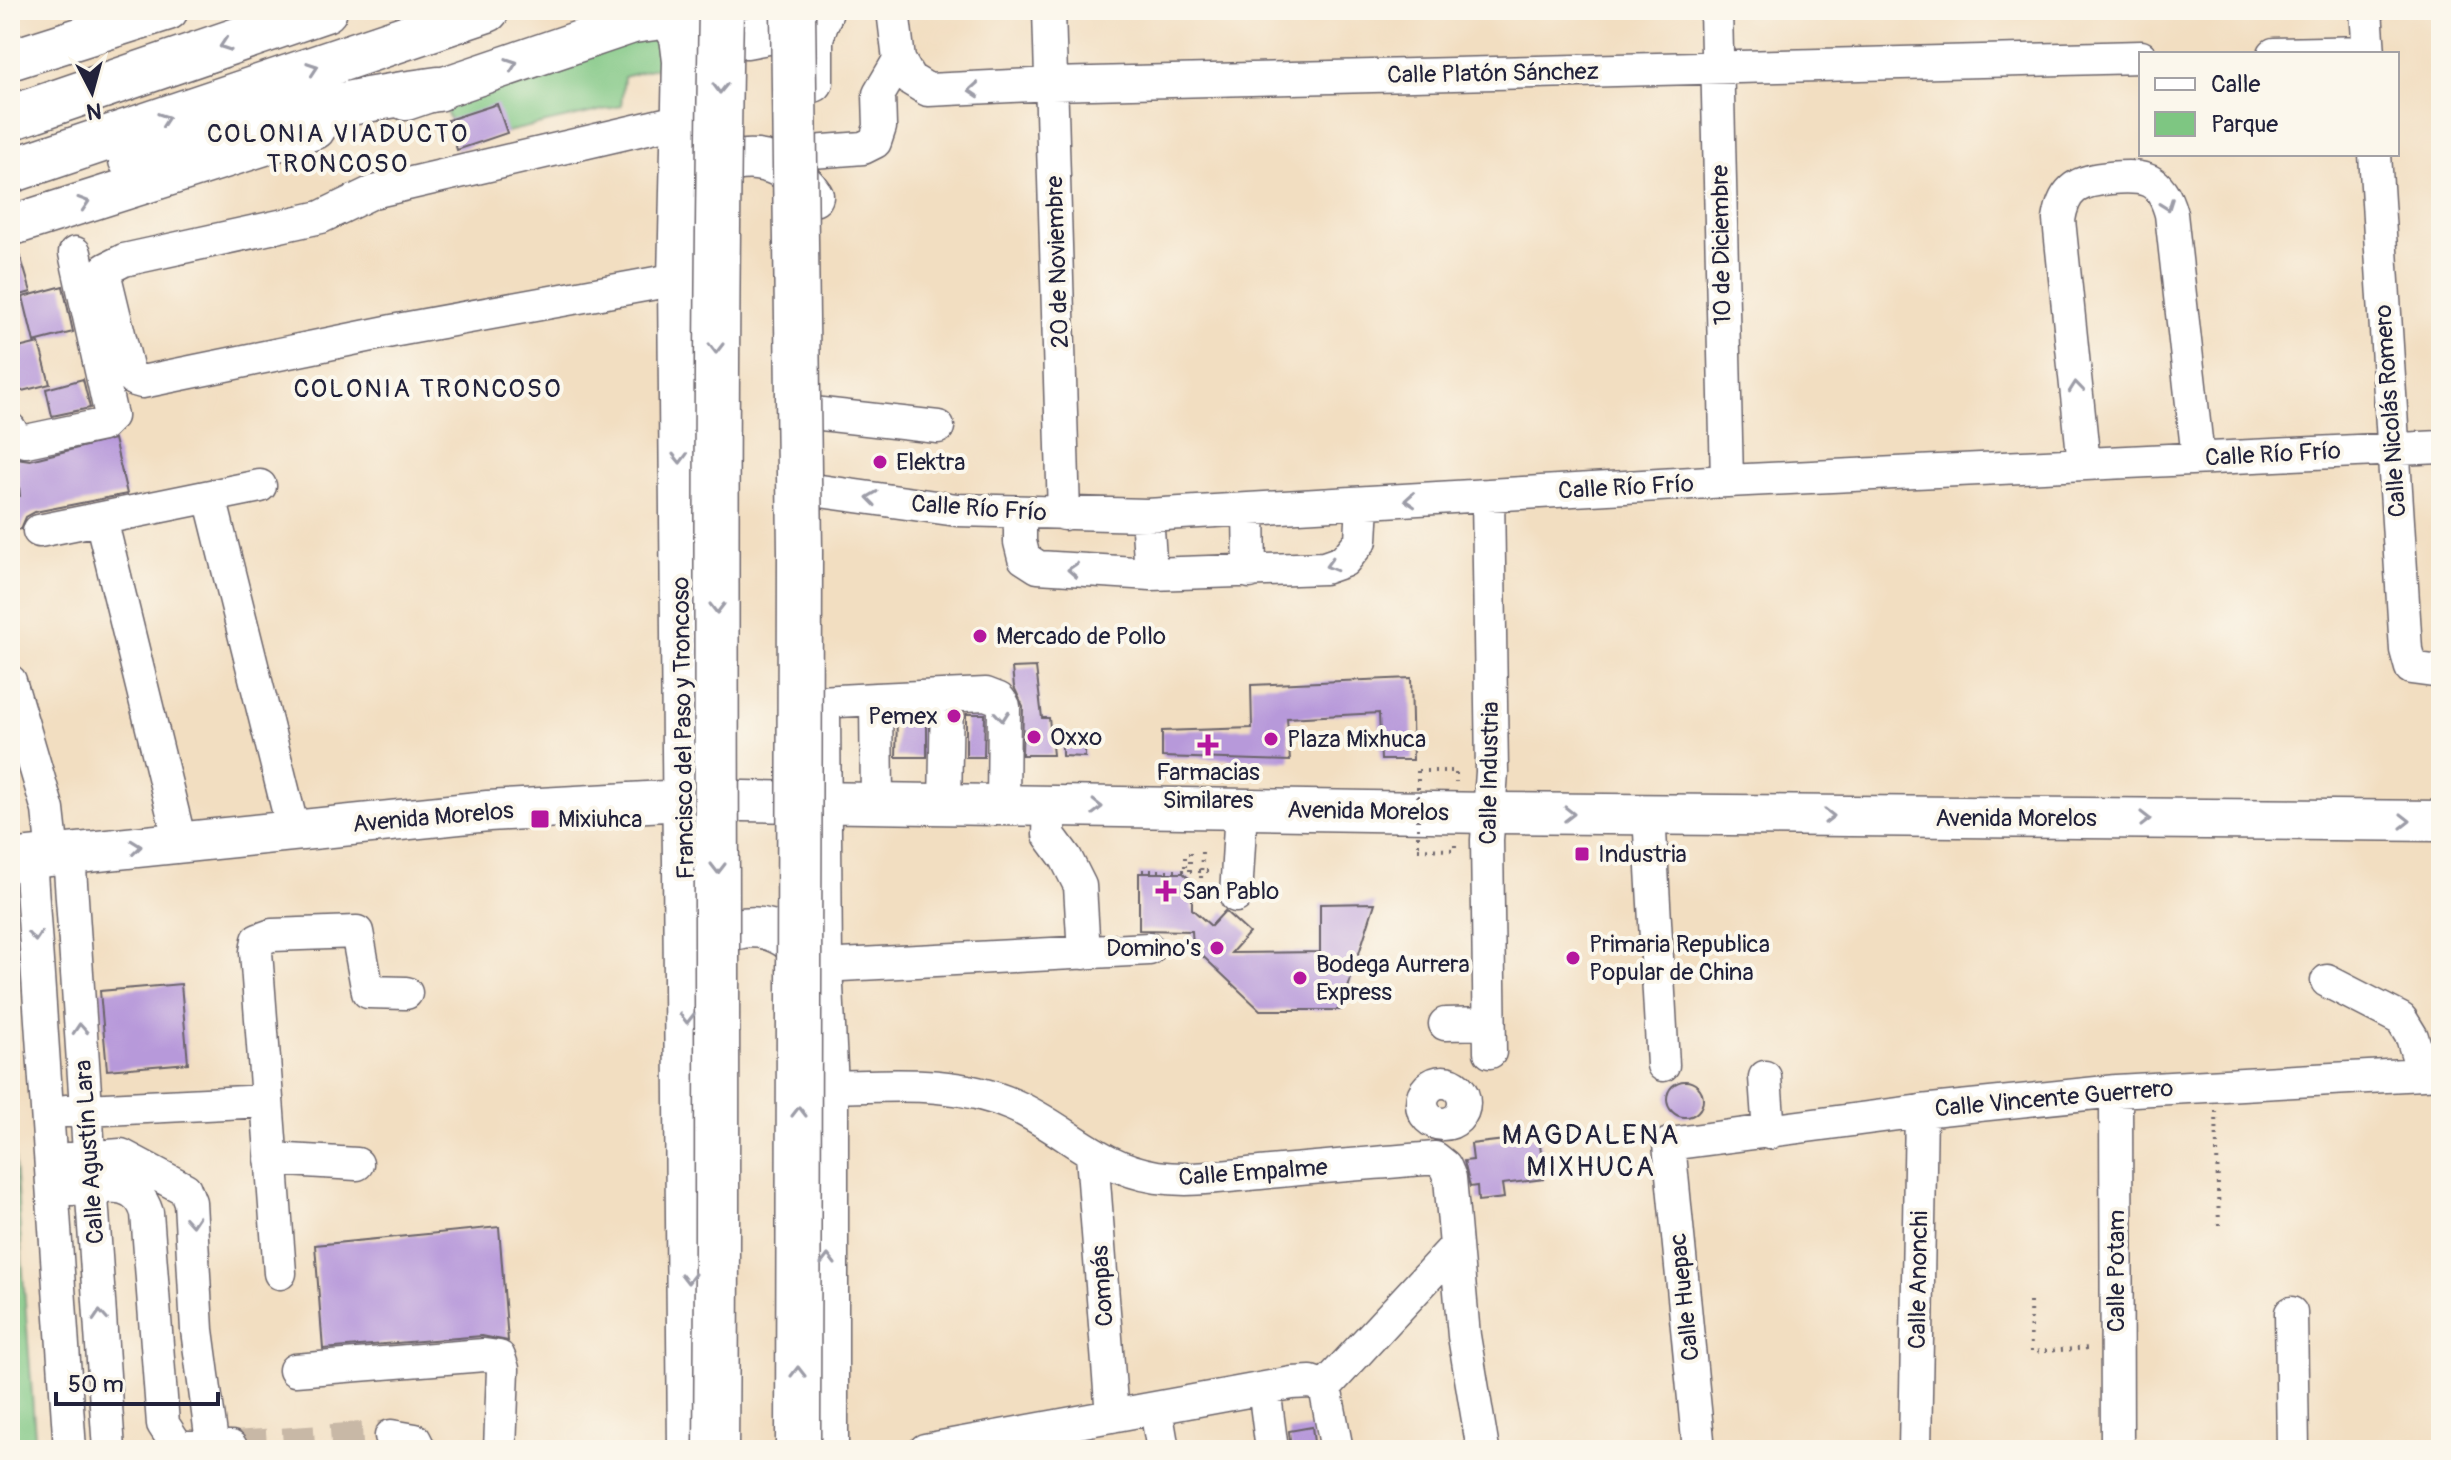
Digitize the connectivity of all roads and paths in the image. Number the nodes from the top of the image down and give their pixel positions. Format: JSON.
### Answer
{"nodes":[{"id":1,"x":168,"y":10,"type":"edge"},
{"id":2,"x":231,"y":10,"type":"edge"},
{"id":3,"x":325,"y":10,"type":"edge"},
{"id":4,"x":487,"y":10,"type":"edge"},
{"id":5,"x":721,"y":10,"type":"edge"},
{"id":6,"x":793,"y":10,"type":"edge"},
{"id":7,"x":824,"y":10,"type":"edge"},
{"id":8,"x":893,"y":10,"type":"edge"},
{"id":9,"x":1049,"y":10,"type":"edge"},
{"id":10,"x":1716,"y":10,"type":"edge"},
{"id":11,"x":2366,"y":10,"type":"edge"},
{"id":12,"x":668,"y":14,"type":"edge"},
{"id":13,"x":2369,"y":52,"type":"edge"},
{"id":14,"x":2139,"y":57,"type":"edge"},
{"id":15,"x":10,"y":60,"type":"edge"},
{"id":16,"x":899,"y":60,"type":"junction"},
{"id":17,"x":1717,"y":68,"type":"junction"},
{"id":18,"x":1052,"y":84,"type":"junction"},
{"id":19,"x":438,"y":89,"type":"junction"},
{"id":20,"x":10,"y":93,"type":"edge"},
{"id":21,"x":10,"y":118,"type":"edge"},
{"id":22,"x":682,"y":120,"type":"junction"},
{"id":23,"x":812,"y":152,"type":"junction"},
{"id":24,"x":2375,"y":156,"type":"edge"},
{"id":25,"x":10,"y":171,"type":"edge"},
{"id":26,"x":813,"y":196,"type":"junction"},
{"id":27,"x":10,"y":197,"type":"edge"},
{"id":28,"x":680,"y":204,"type":"junction"},
{"id":29,"x":10,"y":226,"type":"edge"},
{"id":30,"x":75,"y":253,"type":"dead end"},
{"id":31,"x":678,"y":279,"type":"junction"},
{"id":32,"x":813,"y":413,"type":"junction"},
{"id":33,"x":938,"y":427,"type":"dead end"},
{"id":34,"x":10,"y":429,"type":"edge"},
{"id":35,"x":2441,"y":447,"type":"edge"},
{"id":36,"x":2392,"y":449,"type":"junction"},
{"id":37,"x":2198,"y":458,"type":"junction"},
{"id":38,"x":2084,"y":464,"type":"junction"},
{"id":39,"x":1727,"y":481,"type":"junction"},
{"id":40,"x":260,"y":486,"type":"dead end"},
{"id":41,"x":813,"y":490,"type":"junction"},
{"id":42,"x":1488,"y":495,"type":"junction"},
{"id":43,"x":210,"y":497,"type":"junction"},
{"id":44,"x":1363,"y":503,"type":"junction"},
{"id":45,"x":1249,"y":510,"type":"junction"},
{"id":46,"x":1020,"y":514,"type":"junction"},
{"id":47,"x":1064,"y":514,"type":"junction"},
{"id":48,"x":1147,"y":515,"type":"junction"},
{"id":49,"x":101,"y":519,"type":"junction"},
{"id":50,"x":39,"y":531,"type":"dead end"},
{"id":51,"x":1250,"y":572,"type":"junction"},
{"id":52,"x":1151,"y":574,"type":"junction"},
{"id":53,"x":2426,"y":670,"type":"edge"},
{"id":54,"x":10,"y":681,"type":"edge"},
{"id":55,"x":947,"y":696,"type":"junction"},
{"id":56,"x":876,"y":699,"type":"junction"},
{"id":57,"x":819,"y":702,"type":"junction"},
{"id":58,"x":1456,"y":771,"type":"dead end"},
{"id":59,"x":683,"y":800,"type":"junction"},
{"id":60,"x":823,"y":803,"type":"junction"},
{"id":61,"x":877,"y":803,"type":"junction"},
{"id":62,"x":945,"y":805,"type":"junction"},
{"id":63,"x":1003,"y":805,"type":"junction"},
{"id":64,"x":1050,"y":806,"type":"junction"},
{"id":65,"x":1491,"y":813,"type":"junction"},
{"id":66,"x":1649,"y":814,"type":"junction"},
{"id":67,"x":2441,"y":821,"type":"edge"},
{"id":68,"x":1241,"y":827,"type":"junction"},
{"id":69,"x":293,"y":830,"type":"junction"},
{"id":70,"x":180,"y":842,"type":"junction"},
{"id":71,"x":1455,"y":850,"type":"dead end"},
{"id":72,"x":1202,"y":852,"type":"dead end"},
{"id":73,"x":40,"y":857,"type":"edge"},
{"id":74,"x":1185,"y":867,"type":"dead end"},
{"id":75,"x":1142,"y":871,"type":"dead end"},
{"id":76,"x":1190,"y":871,"type":"junction"},
{"id":77,"x":1201,"y":871,"type":"junction"},
{"id":78,"x":1215,"y":871,"type":"dead end"},
{"id":79,"x":1201,"y":878,"type":"dead end"},
{"id":80,"x":1242,"y":896,"type":"dead end"},
{"id":81,"x":1149,"y":949,"type":"dead end"},
{"id":82,"x":1084,"y":953,"type":"junction"},
{"id":83,"x":822,"y":966,"type":"junction"},
{"id":84,"x":687,"y":970,"type":"junction"},
{"id":85,"x":2327,"y":981,"type":"dead end"},
{"id":86,"x":406,"y":993,"type":"dead end"},
{"id":87,"x":1445,"y":1024,"type":"dead end"},
{"id":88,"x":1663,"y":1065,"type":"dead end"},
{"id":89,"x":2432,"y":1073,"type":"edge"},
{"id":90,"x":1765,"y":1077,"type":"dead end"},
{"id":91,"x":2215,"y":1083,"type":"junction"},
{"id":92,"x":828,"y":1087,"type":"junction"},
{"id":93,"x":2116,"y":1091,"type":"junction"},
{"id":94,"x":267,"y":1101,"type":"junction"},
{"id":95,"x":1468,"y":1104,"type":"dead end"},
{"id":96,"x":86,"y":1110,"type":"junction"},
{"id":97,"x":1921,"y":1111,"type":"junction"},
{"id":98,"x":47,"y":1113,"type":"junction"},
{"id":99,"x":1769,"y":1133,"type":"junction"},
{"id":100,"x":1669,"y":1144,"type":"joint"},
{"id":101,"x":1092,"y":1155,"type":"junction"},
{"id":102,"x":271,"y":1159,"type":"junction"},
{"id":103,"x":357,"y":1164,"type":"dead end"},
{"id":104,"x":1443,"y":1168,"type":"junction"},
{"id":105,"x":90,"y":1172,"type":"junction"},
{"id":106,"x":51,"y":1175,"type":"junction"},
{"id":107,"x":2219,"y":1228,"type":"dead end"},
{"id":108,"x":1454,"y":1248,"type":"junction"},
{"id":109,"x":280,"y":1273,"type":"dead end"},
{"id":110,"x":2030,"y":1302,"type":"dead end"},
{"id":111,"x":2291,"y":1313,"type":"dead end"},
{"id":112,"x":2116,"y":1347,"type":"junction"},
{"id":113,"x":295,"y":1370,"type":"dead end"},
{"id":114,"x":1325,"y":1387,"type":"junction"},
{"id":115,"x":1264,"y":1388,"type":"junction"},
{"id":116,"x":1156,"y":1409,"type":"junction"},
{"id":117,"x":1112,"y":1416,"type":"junction"},
{"id":118,"x":391,"y":1436,"type":"tunnel mouth"},
{"id":119,"x":220,"y":1448,"type":"edge"},
{"id":120,"x":936,"y":1449,"type":"edge"},
{"id":121,"x":70,"y":1450,"type":"edge"},
{"id":122,"x":109,"y":1450,"type":"edge"},
{"id":123,"x":420,"y":1450,"type":"edge"},
{"id":124,"x":500,"y":1450,"type":"edge"},
{"id":125,"x":688,"y":1450,"type":"edge"},
{"id":126,"x":716,"y":1450,"type":"edge"},
{"id":127,"x":798,"y":1450,"type":"edge"},
{"id":128,"x":828,"y":1450,"type":"edge"},
{"id":129,"x":1163,"y":1450,"type":"edge"},
{"id":130,"x":1272,"y":1450,"type":"edge"},
{"id":131,"x":1337,"y":1450,"type":"edge"},
{"id":132,"x":1483,"y":1450,"type":"edge"},
{"id":133,"x":1699,"y":1450,"type":"edge"},
{"id":134,"x":1915,"y":1450,"type":"edge"},
{"id":135,"x":2117,"y":1450,"type":"edge"},
{"id":136,"x":2293,"y":1450,"type":"edge"}],
"edges":[{"from":1,"to":15,"type":"main road"},
{"from":2,"to":20,"type":"highway"},
{"from":3,"to":21,"type":"highway","one_way":true},
{"from":25,"to":4,"type":"highway","one_way":true},
{"from":5,"to":126,"type":"highway","name":"Francisco del Paso y Troncoso","one_way":true,"bridge":true},
{"from":127,"to":6,"type":"highway","one_way":true,"bridge":true},
{"from":7,"to":12,"type":"main road"},
{"from":7,"to":23,"type":"main road"},
{"from":8,"to":16,"type":"street"},
{"from":9,"to":18,"type":"street","name":"20 de Noviembre"},
{"from":10,"to":17,"type":"street","name":"10 de Diciembre"},
{"from":11,"to":13,"type":"street"},
{"from":19,"to":12,"type":"main road","one_way":true},
{"from":12,"to":22,"type":"main road","name":"Francisco del Paso y Troncoso"},
{"from":14,"to":17,"type":"street","name":"Calle Platón Sánchez"},
{"from":18,"to":16,"type":"street","name":"Calle Platón Sánchez","one_way":true},
{"from":16,"to":23,"type":"street"},
{"from":17,"to":18,"type":"street","name":"Calle Platón Sánchez"},
{"from":17,"to":39,"type":"street","name":"10 de Diciembre"},
{"from":18,"to":47,"type":"street","name":"20 de Noviembre"},
{"from":19,"to":27,"type":"highway"},
{"from":29,"to":19,"type":"main road","one_way":true},
{"from":22,"to":28,"type":"main road","name":"Francisco del Paso y Troncoso"},
{"from":22,"to":31,"type":"street"},
{"from":23,"to":26,"type":"main road"},
{"from":24,"to":36,"type":"street","name":"Calle Nicolás Romero"},
{"from":26,"to":28,"type":"main road"},
{"from":26,"to":32,"type":"main road"},
{"from":28,"to":31,"type":"main road","name":"Francisco del Paso y Troncoso"},
{"from":30,"to":34,"type":"street"},
{"from":31,"to":59,"type":"main road","name":"Francisco del Paso y Troncoso","one_way":true},
{"from":32,"to":33,"type":"street"},
{"from":32,"to":41,"type":"main road"},
{"from":35,"to":36,"type":"street","name":"Calle Río Frío"},
{"from":36,"to":37,"type":"street","name":"Calle Río Frío"},
{"from":36,"to":53,"type":"street","name":"Calle Nicolás Romero"},
{"from":37,"to":38,"type":"street","name":"Calle Río Frío"},
{"from":38,"to":37,"type":"street","one_way":true},
{"from":38,"to":39,"type":"street","name":"Calle Río Frío"},
{"from":39,"to":42,"type":"street","name":"Calle Río Frío"},
{"from":40,"to":43,"type":"street"},
{"from":46,"to":41,"type":"street","name":"Calle Río Frío","one_way":true},
{"from":41,"to":57,"type":"main road"},
{"from":42,"to":44,"type":"street","name":"Calle Río Frío","one_way":true},
{"from":42,"to":65,"type":"street","name":"Calle Industria"},
{"from":43,"to":49,"type":"street"},
{"from":43,"to":69,"type":"street"},
{"from":44,"to":45,"type":"street","name":"Calle Río Frío"},
{"from":44,"to":51,"type":"street","one_way":true},
{"from":45,"to":48,"type":"street","name":"Calle Río Frío"},
{"from":45,"to":51,"type":"street"},
{"from":46,"to":47,"type":"street","name":"Calle Río Frío"},
{"from":52,"to":46,"type":"street","one_way":true},
{"from":47,"to":48,"type":"street","name":"Calle Río Frío"},
{"from":48,"to":52,"type":"street"},
{"from":49,"to":50,"type":"street"},
{"from":49,"to":70,"type":"street"},
{"from":51,"to":52,"type":"street"},
{"from":54,"to":73,"type":"street"},
{"from":55,"to":56,"type":"street"},
{"from":55,"to":62,"type":"street"},
{"from":55,"to":63,"type":"street","one_way":true},
{"from":56,"to":57,"type":"street"},
{"from":56,"to":61,"type":"street"},
{"from":57,"to":60,"type":"main road"},
{"from":58,"to":71,"type":"path","bridge":true},
{"from":59,"to":60,"type":"main road","name":"Avenida Morelos"},
{"from":59,"to":69,"type":"main road","name":"Avenida Morelos"},
{"from":59,"to":84,"type":"main road","name":"Francisco del Paso y Troncoso"},
{"from":60,"to":61,"type":"main road","name":"Avenida Morelos"},
{"from":60,"to":83,"type":"main road"},
{"from":61,"to":62,"type":"main road","name":"Avenida Morelos"},
{"from":62,"to":63,"type":"main road","name":"Avenida Morelos"},
{"from":63,"to":64,"type":"main road","name":"Avenida Morelos"},
{"from":64,"to":68,"type":"main road","name":"Avenida Morelos","one_way":true},
{"from":64,"to":82,"type":"street"},
{"from":65,"to":66,"type":"main road","name":"Avenida Morelos","one_way":true},
{"from":65,"to":68,"type":"main road","name":"Avenida Morelos"},
{"from":65,"to":87,"type":"street","name":"Calle Industria"},
{"from":66,"to":67,"type":"main road","name":"Avenida Morelos","one_way":true},
{"from":66,"to":88,"type":"street"},
{"from":68,"to":80,"type":"street"},
{"from":69,"to":70,"type":"main road","name":"Avenida Morelos"},
{"from":73,"to":70,"type":"main road","name":"Avenida Morelos","one_way":true},
{"from":72,"to":77,"type":"path"},
{"from":96,"to":73,"type":"street","name":"Calle Agustín Lara","one_way":true},
{"from":73,"to":98,"type":"street","name":"Calle Agustín Lara","one_way":true},
{"from":74,"to":76,"type":"path"},
{"from":75,"to":76,"type":"path"},
{"from":76,"to":77,"type":"path"},
{"from":77,"to":78,"type":"path"},
{"from":77,"to":79,"type":"path"},
{"from":81,"to":82,"type":"street"},
{"from":82,"to":83,"type":"street"},
{"from":83,"to":84,"type":"main road"},
{"from":83,"to":92,"type":"main road"},
{"from":84,"to":125,"type":"main road","name":"Francisco del Paso y Troncoso","one_way":true},
{"from":85,"to":89,"type":"street"},
{"from":86,"to":94,"type":"street"},
{"from":89,"to":91,"type":"street","name":"Calle Vincente Guerrero"},
{"from":90,"to":99,"type":"street"},
{"from":91,"to":93,"type":"street","name":"Calle Vincente Guerrero"},
{"from":91,"to":107,"type":"path"},
{"from":92,"to":101,"type":"street","name":"Calle Empalme"},
{"from":128,"to":92,"type":"main road","one_way":true},
{"from":93,"to":97,"type":"street","name":"Calle Vincente Guerrero"},
{"from":93,"to":112,"type":"street","name":"Calle Potam"},
{"from":94,"to":96,"type":"street"},
{"from":94,"to":102,"type":"street"},
{"from":95,"to":104,"type":"street"},
{"from":96,"to":98,"type":"street"},
{"from":96,"to":105,"type":"street","name":"Calle Agustín Lara"},
{"from":97,"to":99,"type":"street","name":"Calle Vincente Guerrero"},
{"from":97,"to":134,"type":"street","name":"Calle Anonchi"},
{"from":98,"to":106,"type":"street","name":"Calle Agustín Lara"},
{"from":99,"to":100,"type":"street","name":"Calle Vincente Guerrero"},
{"from":100,"to":133,"type":"street","name":"Calle Huepac"},
{"from":101,"to":104,"type":"street","name":"Calle Empalme"},
{"from":101,"to":117,"type":"street","name":"Compás"},
{"from":102,"to":103,"type":"street"},
{"from":102,"to":109,"type":"street"},
{"from":104,"to":108,"type":"street"},
{"from":105,"to":106,"type":"street"},
{"from":105,"to":119,"type":"street"},
{"from":105,"to":119,"type":"street","one_way":true},
{"from":122,"to":105,"type":"street","name":"Calle Agustín Lara","one_way":true},
{"from":106,"to":121,"type":"street","name":"Calle Agustín Lara"},
{"from":108,"to":114,"type":"street"},
{"from":108,"to":132,"type":"street"},
{"from":110,"to":112,"type":"path"},
{"from":111,"to":136,"type":"street"},
{"from":112,"to":135,"type":"street","name":"Calle Potam"},
{"from":113,"to":124,"type":"street"},
{"from":114,"to":115,"type":"street"},
{"from":114,"to":131,"type":"street"},
{"from":115,"to":116,"type":"street"},
{"from":115,"to":130,"type":"street"},
{"from":116,"to":117,"type":"street"},
{"from":116,"to":129,"type":"street"},
{"from":117,"to":120,"type":"street"},
{"from":118,"to":123,"type":"street"}]}
